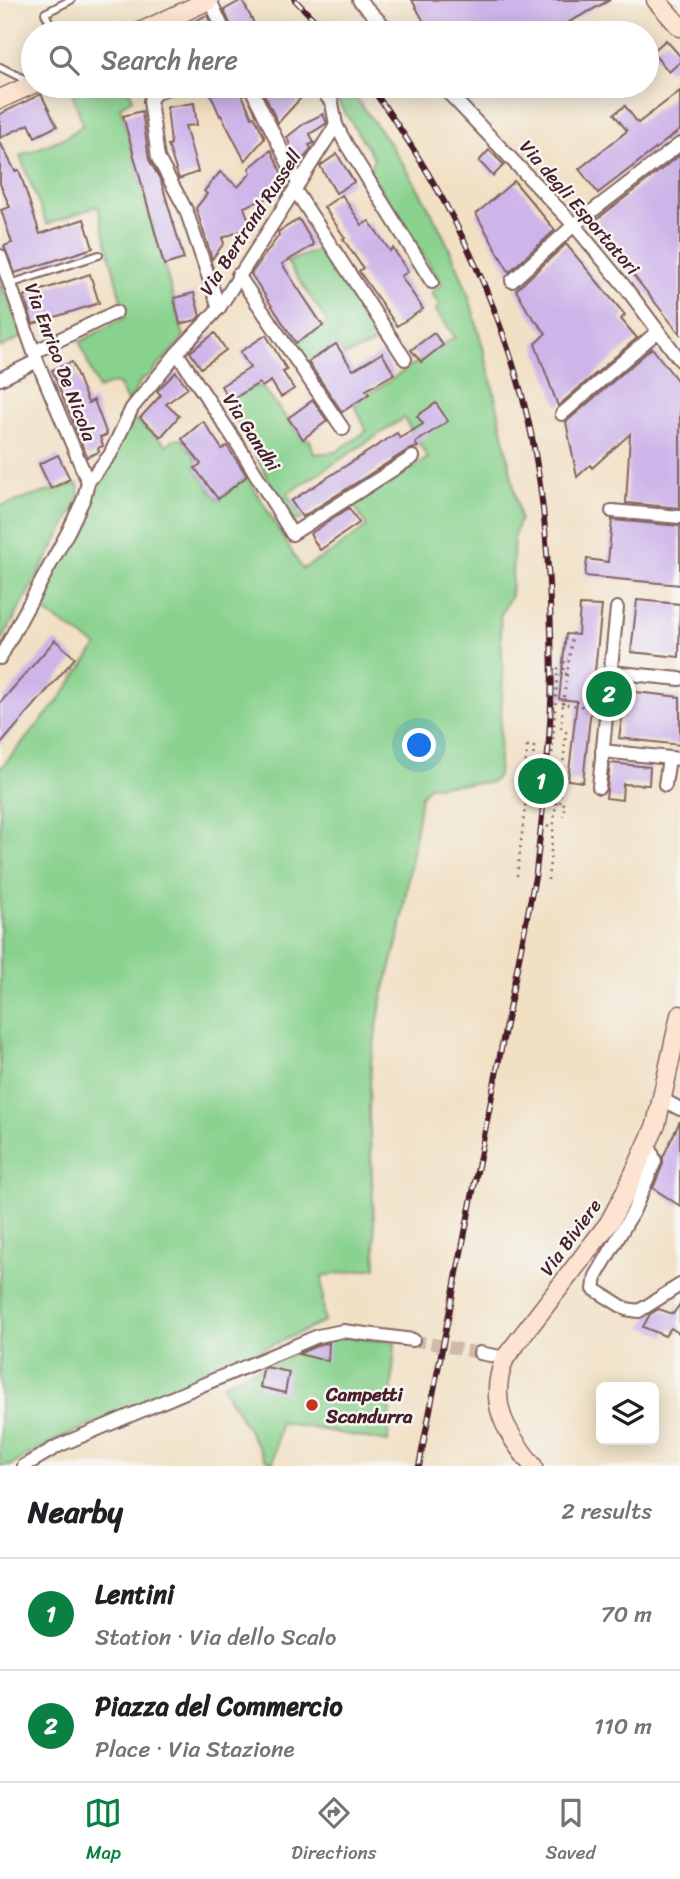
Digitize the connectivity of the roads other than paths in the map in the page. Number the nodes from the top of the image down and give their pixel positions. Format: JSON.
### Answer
{"nodes":[{"id":1,"x":71,"y":0,"type":"edge"},
{"id":2,"x":209,"y":0,"type":"edge"},
{"id":3,"x":359,"y":0,"type":"edge"},
{"id":4,"x":656,"y":0,"type":"edge"},
{"id":5,"x":49,"y":21,"type":"edge"},
{"id":6,"x":164,"y":21,"type":"edge"},
{"id":7,"x":219,"y":21,"type":"edge"},
{"id":8,"x":379,"y":21,"type":"edge"},
{"id":9,"x":680,"y":27,"type":"edge"},
{"id":10,"x":0,"y":67,"type":"edge"},
{"id":11,"x":21,"y":78,"type":"edge"},
{"id":12,"x":21,"y":89,"type":"edge"},
{"id":13,"x":152,"y":98,"type":"edge"},
{"id":14,"x":256,"y":98,"type":"edge"},
{"id":15,"x":328,"y":98,"type":"edge"},
{"id":16,"x":453,"y":98,"type":"edge"},
{"id":17,"x":0,"y":99,"type":"edge"},
{"id":18,"x":336,"y":125,"type":"junction"},
{"id":19,"x":680,"y":144,"type":"edge"},
{"id":20,"x":297,"y":187,"type":"junction"},
{"id":21,"x":574,"y":225,"type":"junction"},
{"id":22,"x":99,"y":255,"type":"dead end"},
{"id":23,"x":0,"y":256,"type":"edge"},
{"id":24,"x":238,"y":275,"type":"junction"},
{"id":25,"x":512,"y":281,"type":"dead end"},
{"id":26,"x":432,"y":282,"type":"dead end"},
{"id":27,"x":10,"y":284,"type":"junction"},
{"id":28,"x":219,"y":308,"type":"junction"},
{"id":29,"x":116,"y":312,"type":"dead end"},
{"id":30,"x":658,"y":331,"type":"junction"},
{"id":31,"x":177,"y":353,"type":"junction"},
{"id":32,"x":36,"y":357,"type":"junction"},
{"id":33,"x":405,"y":359,"type":"dead end"},
{"id":34,"x":680,"y":360,"type":"edge"},
{"id":35,"x":0,"y":379,"type":"edge"},
{"id":36,"x":562,"y":414,"type":"dead end"},
{"id":37,"x":343,"y":429,"type":"dead end"},
{"id":38,"x":413,"y":457,"type":"dead end"},
{"id":39,"x":88,"y":482,"type":"junction"},
{"id":40,"x":612,"y":511,"type":"dead end"},
{"id":41,"x":680,"y":517,"type":"edge"},
{"id":42,"x":617,"y":608,"type":"dead end"},
{"id":43,"x":0,"y":658,"type":"edge"},
{"id":44,"x":610,"y":672,"type":"junction"},
{"id":45,"x":680,"y":679,"type":"edge"},
{"id":46,"x":608,"y":752,"type":"junction"},
{"id":47,"x":675,"y":758,"type":"edge"},
{"id":48,"x":665,"y":785,"type":"dead end"},
{"id":49,"x":599,"y":787,"type":"dead end"},
{"id":50,"x":680,"y":1015,"type":"edge"},
{"id":51,"x":662,"y":1099,"type":"junction"},
{"id":52,"x":680,"y":1109,"type":"edge"},
{"id":53,"x":649,"y":1145,"type":"junction"},
{"id":54,"x":680,"y":1285,"type":"edge"},
{"id":55,"x":413,"y":1340,"type":"tunnel mouth"},
{"id":56,"x":480,"y":1353,"type":"tunnel mouth"},
{"id":57,"x":505,"y":1358,"type":"junction"},
{"id":58,"x":24,"y":1466,"type":"edge"},
{"id":59,"x":533,"y":1466,"type":"edge"}],
"edges":[{"from":1,"to":5,"type":"lane"},
{"from":2,"to":6,"type":"main road"},
{"from":2,"to":7,"type":"street"},
{"from":3,"to":8,"type":"street"},
{"from":4,"to":9,"type":"main road"},
{"from":10,"to":11,"type":"lane"},
{"from":12,"to":17,"type":"main road"},
{"from":13,"to":28,"type":"street"},
{"from":14,"to":20,"type":"street"},
{"from":15,"to":18,"type":"street"},
{"from":16,"to":21,"type":"street","name":"Via degli Esportatori"},
{"from":18,"to":20,"type":"street","name":"Via Bertrand Russell"},
{"from":18,"to":26,"type":"street"},
{"from":19,"to":21,"type":"street"},
{"from":20,"to":24,"type":"street","name":"Via Bertrand Russell"},
{"from":20,"to":33,"type":"street"},
{"from":21,"to":25,"type":"street"},
{"from":21,"to":30,"type":"street","name":"Via degli Esportatori"},
{"from":22,"to":27,"type":"lane"},
{"from":23,"to":27,"type":"street","name":"Via Enrico De Nicola"},
{"from":24,"to":28,"type":"street","name":"Via Bertrand Russell"},
{"from":24,"to":37,"type":"street"},
{"from":27,"to":32,"type":"street","name":"Via Enrico De Nicola"},
{"from":28,"to":31,"type":"street","name":"Via Bertrand Russell"},
{"from":29,"to":32,"type":"street"},
{"from":30,"to":34,"type":"street","name":"Via degli Esportatori"},
{"from":30,"to":36,"type":"street"},
{"from":31,"to":38,"type":"street","name":"Via Gandhi"},
{"from":31,"to":39,"type":"street","name":"Via Bertrand Russell"},
{"from":32,"to":35,"type":"street"},
{"from":32,"to":39,"type":"street","name":"Via Enrico De Nicola"},
{"from":39,"to":43,"type":"street","name":"Via Bertrand Russell"},
{"from":40,"to":41,"type":"street"},
{"from":42,"to":44,"type":"street"},
{"from":44,"to":45,"type":"street"},
{"from":44,"to":46,"type":"street"},
{"from":46,"to":47,"type":"street"},
{"from":46,"to":49,"type":"street"},
{"from":47,"to":48,"type":"street"},
{"from":50,"to":51,"type":"main road","name":"Via Biviere"},
{"from":51,"to":52,"type":"street"},
{"from":51,"to":53,"type":"main road","name":"Via Biviere"},
{"from":53,"to":54,"type":"street"},
{"from":53,"to":57,"type":"main road","name":"Via Biviere"},
{"from":55,"to":58,"type":"street"},
{"from":56,"to":57,"type":"street"},
{"from":57,"to":59,"type":"main road","name":"Via Biviere"}]}
